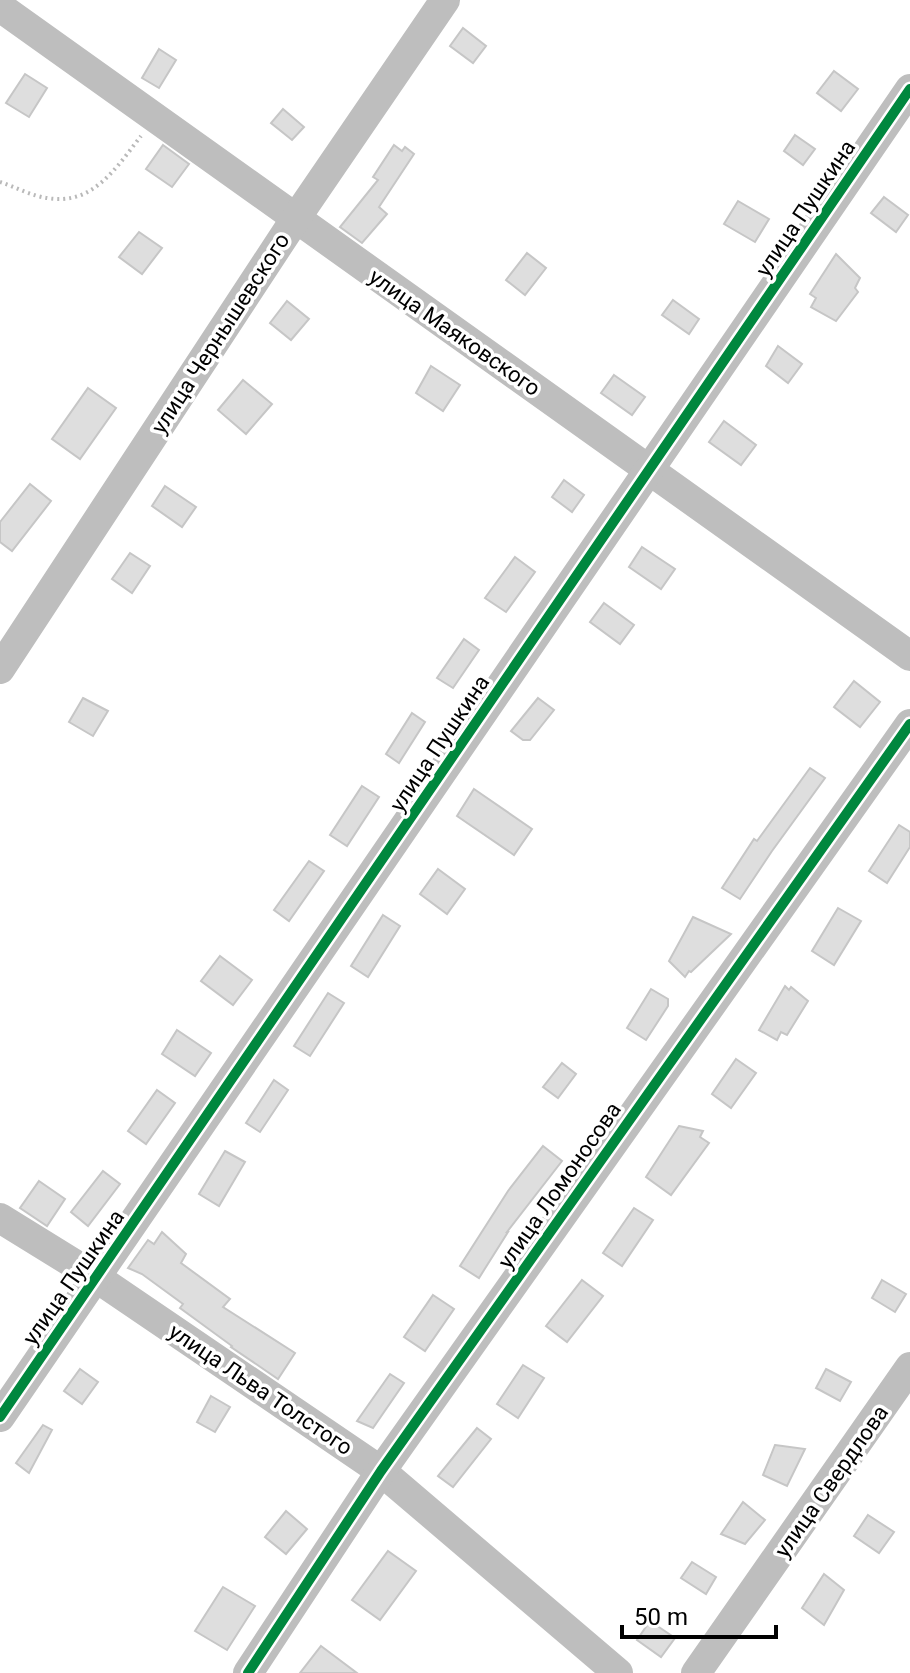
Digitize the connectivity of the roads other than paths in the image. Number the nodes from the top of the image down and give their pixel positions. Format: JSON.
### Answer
{"nodes":[{"id":1,"x":37,"y":0,"type":"edge"},
{"id":2,"x":445,"y":0,"type":"edge"},
{"id":3,"x":0,"y":7,"type":"edge"},
{"id":4,"x":34,"y":31,"type":"junction"},
{"id":5,"x":910,"y":89,"type":"edge"},
{"id":6,"x":296,"y":218,"type":"junction"},
{"id":7,"x":650,"y":471,"type":"junction"},
{"id":8,"x":910,"y":656,"type":"edge"},
{"id":9,"x":0,"y":669,"type":"edge"},
{"id":10,"x":910,"y":724,"type":"edge"},
{"id":11,"x":0,"y":1218,"type":"edge"},
{"id":12,"x":97,"y":1278,"type":"junction"},
{"id":13,"x":910,"y":1367,"type":"edge"},
{"id":14,"x":0,"y":1417,"type":"edge"},
{"id":15,"x":381,"y":1471,"type":"junction"},
{"id":16,"x":248,"y":1673,"type":"edge"},
{"id":17,"x":618,"y":1673,"type":"edge"},
{"id":18,"x":696,"y":1673,"type":"edge"}],
"edges":[{"from":1,"to":4,"type":"street"},
{"from":2,"to":6,"type":"street","name":"улица Чернышевского"},
{"from":3,"to":4,"type":"street","name":"улица Маяковского"},
{"from":4,"to":6,"type":"street","name":"улица Маяковского"},
{"from":5,"to":7,"type":"street","name":"улица Пушкина"},
{"from":6,"to":7,"type":"street","name":"улица Маяковского"},
{"from":6,"to":9,"type":"street","name":"улица Чернышевского"},
{"from":7,"to":8,"type":"street","name":"улица Маяковского"},
{"from":7,"to":12,"type":"street","name":"улица Пушкина"},
{"from":10,"to":15,"type":"street","name":"улица Ломоносова"},
{"from":11,"to":12,"type":"street","name":"улица Льва Толстого"},
{"from":12,"to":14,"type":"street","name":"улица Пушкина"},
{"from":12,"to":15,"type":"street","name":"улица Льва Толстого"},
{"from":13,"to":18,"type":"street","name":"улица Свердлова"},
{"from":15,"to":16,"type":"street","name":"улица Ломоносова"},
{"from":15,"to":17,"type":"street","name":"улица Льва Толстого"}]}
